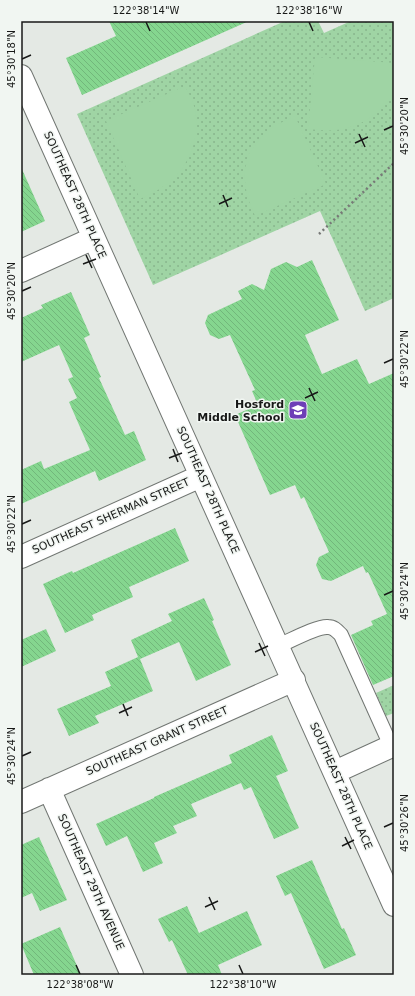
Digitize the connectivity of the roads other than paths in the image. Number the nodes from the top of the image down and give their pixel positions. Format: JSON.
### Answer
{"nodes":[{"id":1,"x":21,"y":76,"type":"edge"},
{"id":2,"x":94,"y":238,"type":"junction"},
{"id":3,"x":21,"y":271,"type":"edge"},
{"id":4,"x":201,"y":476,"type":"junction"},
{"id":5,"x":21,"y":557,"type":"edge"},
{"id":6,"x":278,"y":646,"type":"junction"},
{"id":7,"x":294,"y":680,"type":"junction"},
{"id":8,"x":393,"y":746,"type":"edge"},
{"id":9,"x":335,"y":772,"type":"junction"},
{"id":10,"x":49,"y":789,"type":"junction"},
{"id":11,"x":21,"y":802,"type":"edge"},
{"id":12,"x":394,"y":905,"type":"edge"},
{"id":13,"x":132,"y":975,"type":"edge"}],
"edges":[{"from":1,"to":2,"type":"street","name":"SOUTHEAST 28TH PLACE"},
{"from":2,"to":3,"type":"street"},
{"from":2,"to":4,"type":"street","name":"SOUTHEAST 28TH PLACE"},
{"from":4,"to":5,"type":"street","name":"SOUTHEAST SHERMAN STREET"},
{"from":4,"to":6,"type":"street","name":"SOUTHEAST 28TH PLACE"},
{"from":6,"to":7,"type":"street","name":"SOUTHEAST 28TH PLACE"},
{"from":6,"to":8,"type":"lane"},
{"from":7,"to":9,"type":"street","name":"SOUTHEAST 28TH PLACE"},
{"from":7,"to":10,"type":"street","name":"SOUTHEAST GRANT STREET"},
{"from":8,"to":9,"type":"street"},
{"from":9,"to":12,"type":"street","name":"SOUTHEAST 28TH PLACE"},
{"from":10,"to":11,"type":"street","name":"SOUTHEAST GRANT STREET"},
{"from":10,"to":13,"type":"street","name":"SOUTHEAST 29TH AVENUE"}]}
